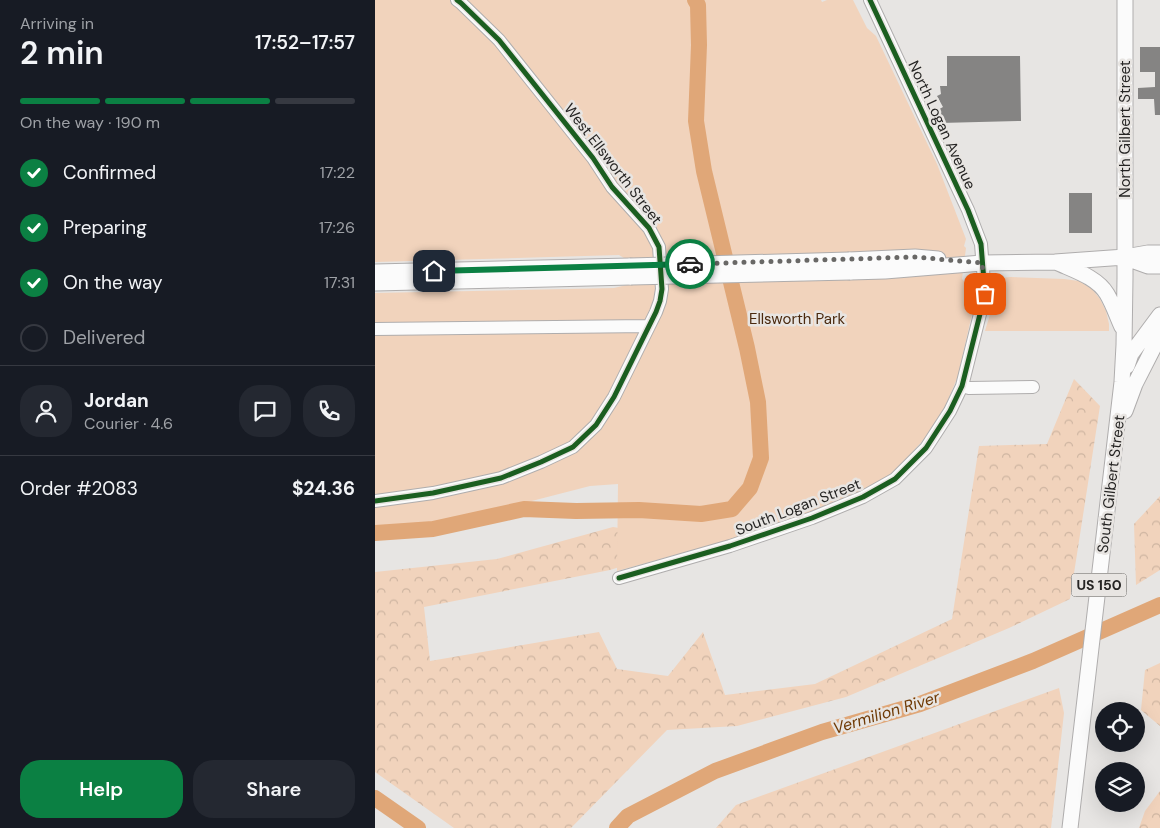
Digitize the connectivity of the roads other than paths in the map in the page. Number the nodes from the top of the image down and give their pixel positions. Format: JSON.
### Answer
{"nodes":[{"id":1,"x":457,"y":0,"type":"edge"},
{"id":2,"x":869,"y":0,"type":"edge"},
{"id":3,"x":1125,"y":0,"type":"edge"},
{"id":4,"x":1160,"y":253,"type":"edge"},
{"id":5,"x":1125,"y":257,"type":"junction"},
{"id":6,"x":1055,"y":262,"type":"junction"},
{"id":7,"x":982,"y":263,"type":"junction"},
{"id":8,"x":1160,"y":266,"type":"edge"},
{"id":9,"x":375,"y":272,"type":"edge"},
{"id":10,"x":631,"y":272,"type":"junction"},
{"id":11,"x":375,"y":283,"type":"edge"},
{"id":12,"x":1160,"y":315,"type":"edge"},
{"id":13,"x":649,"y":326,"type":"junction"},
{"id":14,"x":375,"y":329,"type":"edge"},
{"id":15,"x":1124,"y":332,"type":"junction"},
{"id":16,"x":1160,"y":335,"type":"edge"},
{"id":17,"x":1129,"y":383,"type":"junction"},
{"id":18,"x":962,"y":386,"type":"junction"},
{"id":19,"x":1033,"y":388,"type":"dead end"},
{"id":20,"x":375,"y":501,"type":"edge"},
{"id":21,"x":619,"y":578,"type":"dead end"},
{"id":22,"x":1070,"y":828,"type":"edge"}],
"edges":[{"from":1,"to":13,"type":"street","name":"West Ellsworth Street"},
{"from":2,"to":7,"type":"street","name":"North Logan Avenue"},
{"from":3,"to":5,"type":"main road","name":"North Gilbert Street"},
{"from":4,"to":5,"type":"main road"},
{"from":5,"to":6,"type":"main road"},
{"from":5,"to":8,"type":"main road"},
{"from":5,"to":15,"type":"main road","name":"South Gilbert Street","number":"US 150"},
{"from":6,"to":7,"type":"main road"},
{"from":6,"to":15,"type":"main road"},
{"from":7,"to":10,"type":"main road","bridge":true},
{"from":7,"to":18,"type":"street","name":"South Logan Street"},
{"from":9,"to":10,"type":"main road"},
{"from":10,"to":11,"type":"main road"},
{"from":12,"to":17,"type":"main road"},
{"from":13,"to":14,"type":"street"},
{"from":13,"to":20,"type":"street","name":"West Ellsworth Street"},
{"from":15,"to":17,"type":"main road","name":"South Gilbert Street","number":"US 150"},
{"from":16,"to":17,"type":"main road"},
{"from":17,"to":22,"type":"main road","name":"South Gilbert Street","number":"US 150"},
{"from":18,"to":19,"type":"street"},
{"from":18,"to":21,"type":"street","name":"South Logan Street"}]}
